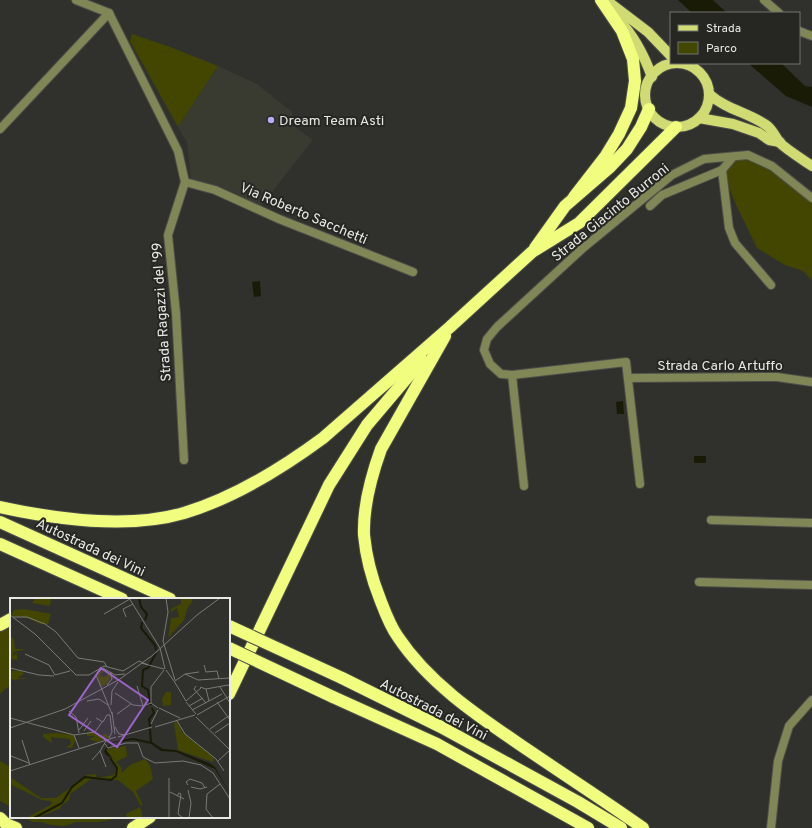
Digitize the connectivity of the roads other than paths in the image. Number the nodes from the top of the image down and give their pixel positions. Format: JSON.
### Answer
{"nodes":[{"id":1,"x":76,"y":0,"type":"edge"},
{"id":2,"x":601,"y":0,"type":"edge"},
{"id":3,"x":606,"y":0,"type":"edge"},
{"id":4,"x":764,"y":0,"type":"edge"},
{"id":5,"x":778,"y":12,"type":"edge"},
{"id":6,"x":109,"y":13,"type":"junction"},
{"id":7,"x":800,"y":31,"type":"edge"},
{"id":8,"x":812,"y":36,"type":"edge"},
{"id":9,"x":670,"y":55,"type":"edge"},
{"id":10,"x":674,"y":64,"type":"edge"},
{"id":11,"x":684,"y":64,"type":"edge"},
{"id":12,"x":652,"y":76,"type":"junction"},
{"id":13,"x":709,"y":94,"type":"junction"},
{"id":14,"x":649,"y":108,"type":"junction"},
{"id":15,"x":699,"y":118,"type":"junction"},
{"id":16,"x":676,"y":127,"type":"junction"},
{"id":17,"x":0,"y":129,"type":"edge"},
{"id":18,"x":780,"y":142,"type":"junction"},
{"id":19,"x":733,"y":157,"type":"junction"},
{"id":20,"x":812,"y":166,"type":"edge"},
{"id":21,"x":722,"y":170,"type":"junction"},
{"id":22,"x":185,"y":182,"type":"junction"},
{"id":23,"x":574,"y":197,"type":"junction"},
{"id":24,"x":812,"y":198,"type":"edge"},
{"id":25,"x":650,"y":206,"type":"dead end"},
{"id":26,"x":532,"y":252,"type":"junction"},
{"id":27,"x":413,"y":272,"type":"dead end"},
{"id":28,"x":771,"y":285,"type":"dead end"},
{"id":29,"x":450,"y":327,"type":"junction"},
{"id":30,"x":512,"y":375,"type":"junction"},
{"id":31,"x":628,"y":378,"type":"junction"},
{"id":32,"x":812,"y":382,"type":"edge"},
{"id":33,"x":184,"y":460,"type":"dead end"},
{"id":34,"x":640,"y":484,"type":"dead end"},
{"id":35,"x":524,"y":486,"type":"dead end"},
{"id":36,"x":0,"y":507,"type":"edge"},
{"id":37,"x":711,"y":520,"type":"dead end"},
{"id":38,"x":0,"y":522,"type":"edge"},
{"id":39,"x":812,"y":523,"type":"edge"},
{"id":40,"x":0,"y":544,"type":"edge"},
{"id":41,"x":699,"y":582,"type":"dead end"},
{"id":42,"x":812,"y":585,"type":"edge"},
{"id":43,"x":120,"y":598,"type":"edge"},
{"id":44,"x":168,"y":598,"type":"edge"},
{"id":45,"x":10,"y":620,"type":"edge"},
{"id":46,"x":0,"y":625,"type":"edge"},
{"id":47,"x":230,"y":626,"type":"edge"},
{"id":48,"x":230,"y":648,"type":"edge"},
{"id":49,"x":230,"y":692,"type":"edge"},
{"id":50,"x":812,"y":700,"type":"edge"},
{"id":51,"x":0,"y":818,"type":"edge"},
{"id":52,"x":148,"y":818,"type":"edge"},
{"id":53,"x":16,"y":828,"type":"edge"},
{"id":54,"x":133,"y":828,"type":"edge"},
{"id":55,"x":588,"y":828,"type":"edge"},
{"id":56,"x":621,"y":828,"type":"edge"},
{"id":57,"x":643,"y":828,"type":"edge"},
{"id":58,"x":771,"y":828,"type":"edge"}],
"edges":[{"from":1,"to":6,"type":"street"},
{"from":2,"to":12,"type":"main road"},
{"from":2,"to":23,"type":"highway"},
{"from":3,"to":9,"type":"main road"},
{"from":4,"to":5,"type":"street"},
{"from":6,"to":17,"type":"street"},
{"from":6,"to":22,"type":"street"},
{"from":7,"to":8,"type":"street"},
{"from":10,"to":12,"type":"main road"},
{"from":11,"to":13,"type":"main road"},
{"from":12,"to":14,"type":"main road"},
{"from":13,"to":15,"type":"main road"},
{"from":13,"to":18,"type":"main road"},
{"from":14,"to":16,"type":"main road"},
{"from":14,"to":23,"type":"highway"},
{"from":15,"to":16,"type":"main road"},
{"from":15,"to":18,"type":"main road"},
{"from":16,"to":26,"type":"highway"},
{"from":18,"to":20,"type":"main road"},
{"from":19,"to":21,"type":"street"},
{"from":19,"to":24,"type":"street","name":"Strada Giacinto Burroni"},
{"from":19,"to":30,"type":"street","name":"Strada Giacinto Burroni"},
{"from":21,"to":25,"type":"street"},
{"from":21,"to":28,"type":"street"},
{"from":22,"to":27,"type":"street","name":"Via Roberto Sacchetti"},
{"from":22,"to":33,"type":"street","name":"Strada Ragazzi del '99"},
{"from":23,"to":26,"type":"highway"},
{"from":26,"to":29,"type":"highway"},
{"from":29,"to":36,"type":"highway"},
{"from":29,"to":49,"type":"highway"},
{"from":29,"to":57,"type":"highway"},
{"from":30,"to":31,"type":"street","name":"Strada Giacinto Burroni"},
{"from":30,"to":35,"type":"street"},
{"from":31,"to":32,"type":"street","name":"Strada Carlo Artuffo"},
{"from":31,"to":34,"type":"street","name":"Strada Giacinto Burroni"},
{"from":37,"to":39,"type":"street"},
{"from":38,"to":44,"type":"highway","name":"Autostrada dei Vini"},
{"from":40,"to":43,"type":"highway"},
{"from":41,"to":42,"type":"street"},
{"from":45,"to":46,"type":"highway"},
{"from":47,"to":56,"type":"highway","name":"Autostrada dei Vini","bridge":true},
{"from":48,"to":55,"type":"highway","bridge":true},
{"from":50,"to":58,"type":"street"},
{"from":51,"to":53,"type":"highway"},
{"from":52,"to":54,"type":"highway"}]}
